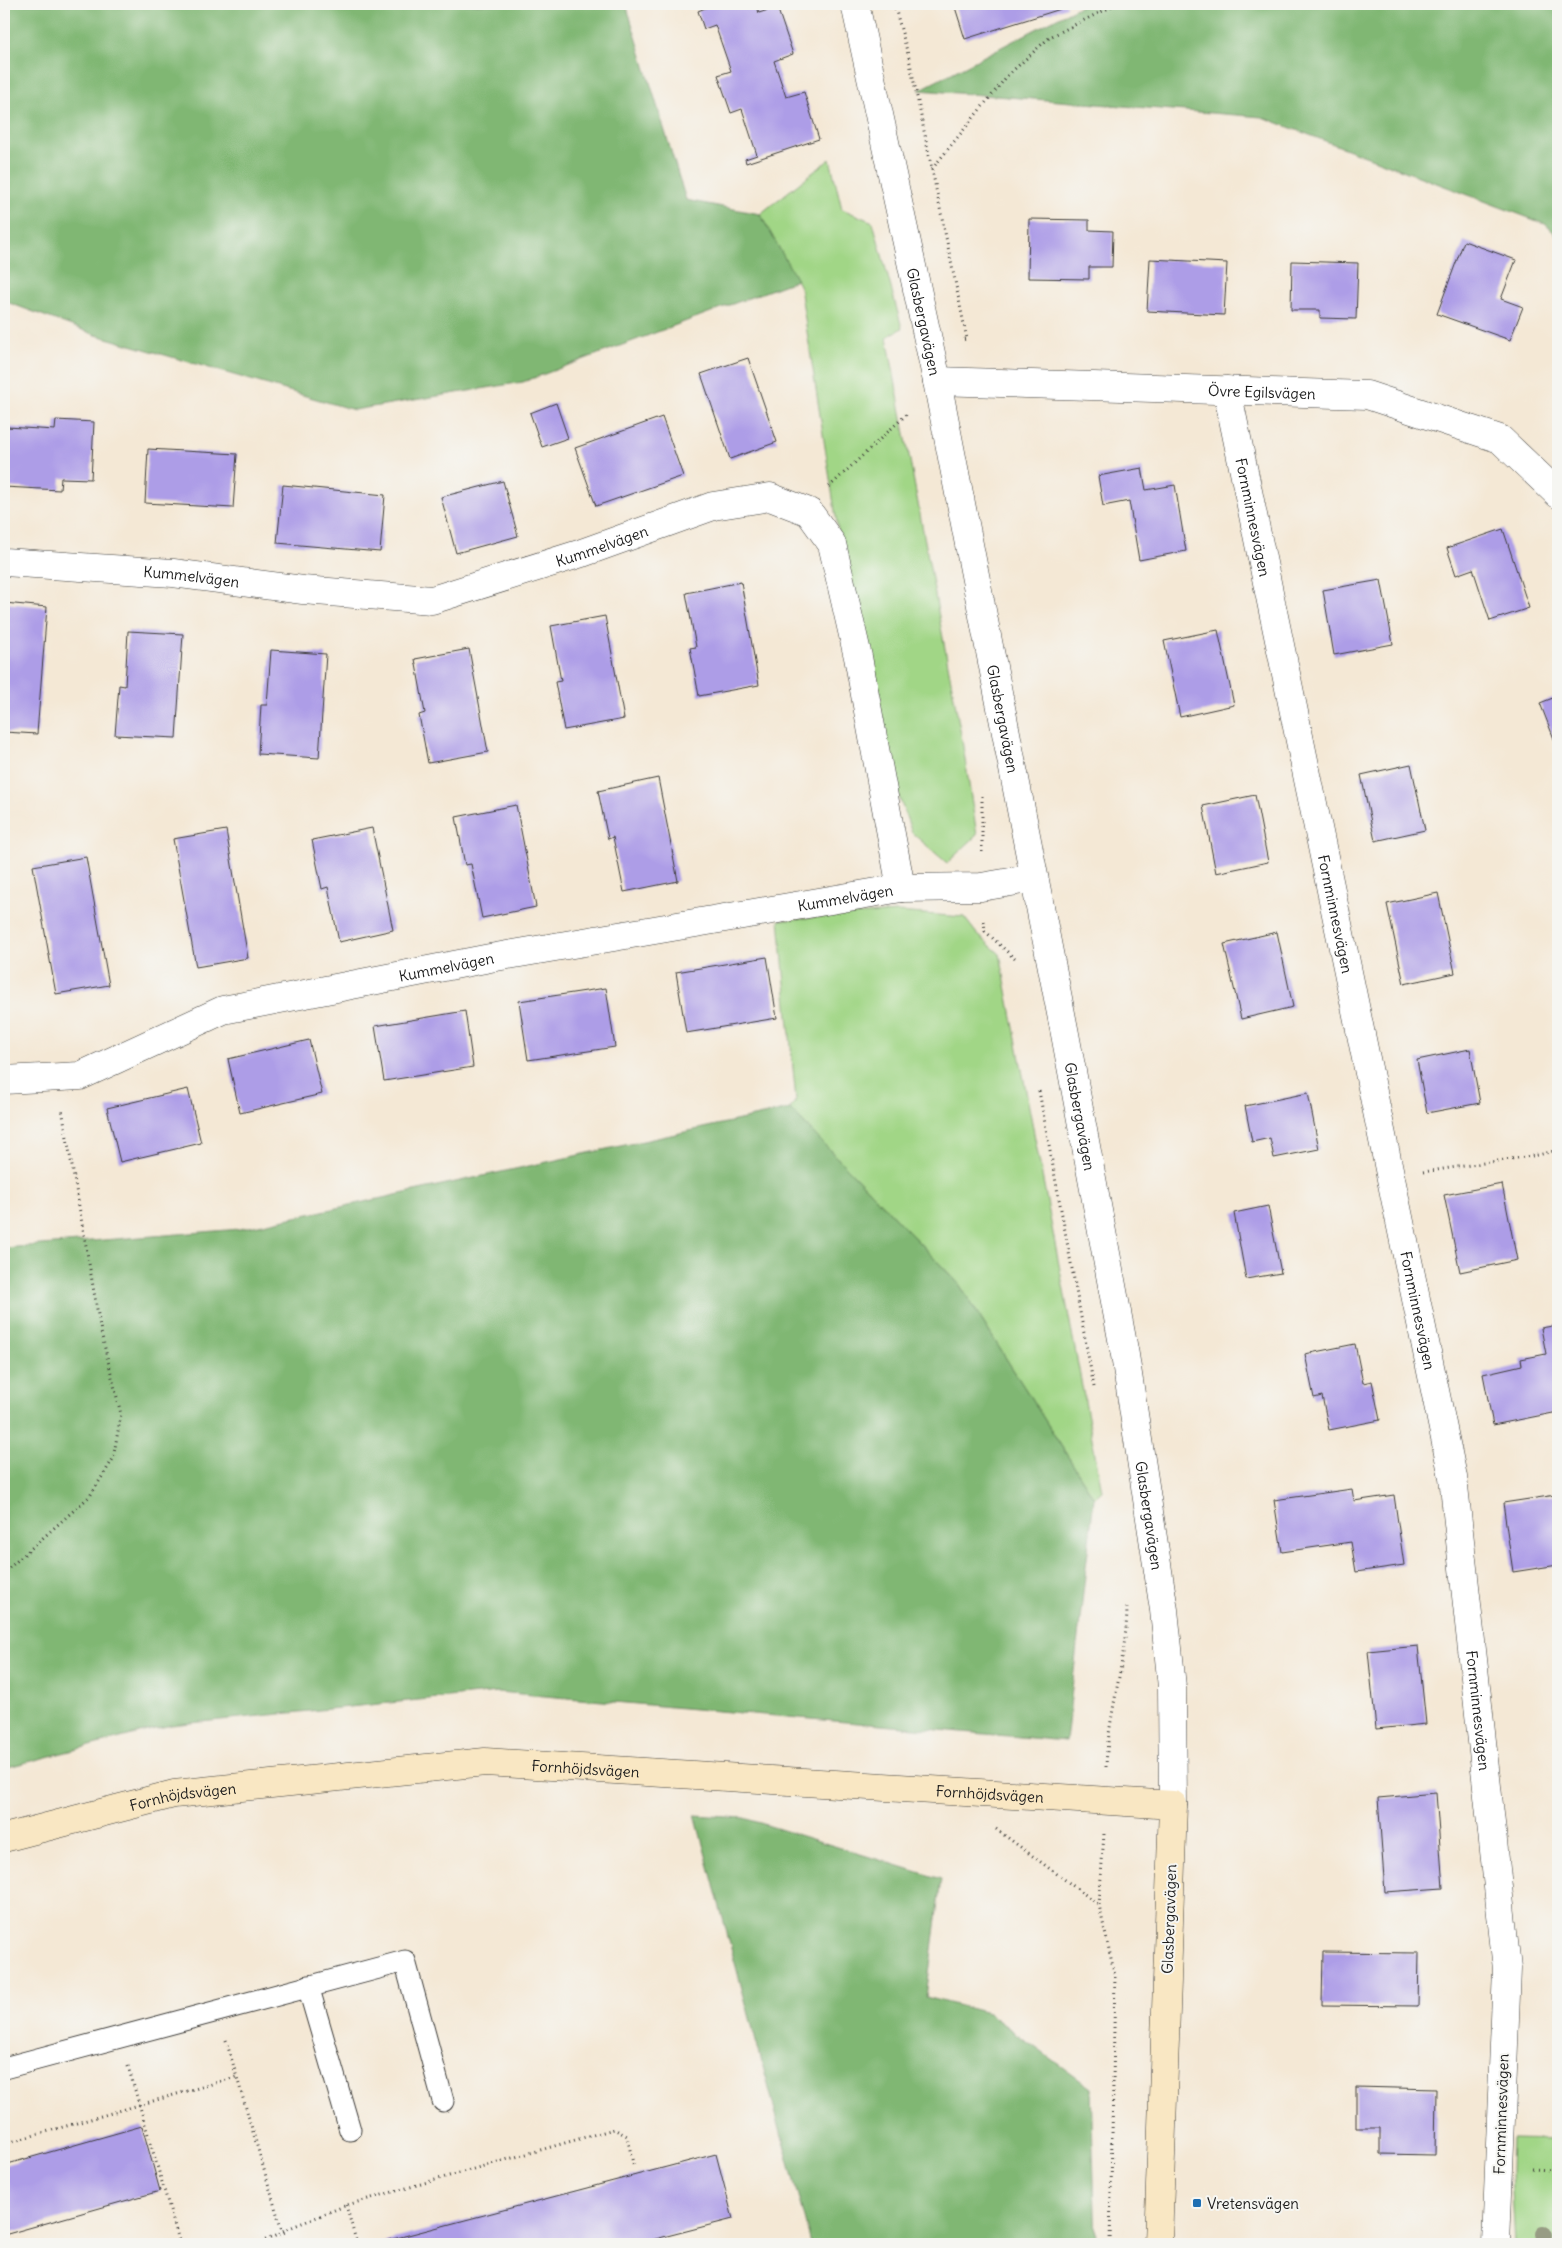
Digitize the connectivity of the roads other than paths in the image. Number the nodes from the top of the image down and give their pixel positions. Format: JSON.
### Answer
{"nodes":[{"id":1,"x":855,"y":4,"type":"edge"},
{"id":2,"x":937,"y":381,"type":"junction"},
{"id":3,"x":1227,"y":390,"type":"junction"},
{"id":4,"x":1558,"y":494,"type":"edge"},
{"id":5,"x":4,"y":562,"type":"edge"},
{"id":6,"x":1034,"y":878,"type":"junction"},
{"id":7,"x":901,"y":888,"type":"junction"},
{"id":8,"x":4,"y":1080,"type":"edge"},
{"id":9,"x":1173,"y":1805,"type":"junction"},
{"id":10,"x":4,"y":1838,"type":"edge"},
{"id":11,"x":308,"y":1986,"type":"junction"},
{"id":12,"x":4,"y":2068,"type":"edge"},
{"id":13,"x":443,"y":2101,"type":"dead end"},
{"id":14,"x":350,"y":2130,"type":"dead end"},
{"id":15,"x":1158,"y":2244,"type":"edge"},
{"id":16,"x":1496,"y":2244,"type":"edge"}],
"edges":[{"from":1,"to":2,"type":"street","name":"Glasbergavägen"},
{"from":2,"to":3,"type":"street","name":"Övre Egilsvägen"},
{"from":2,"to":6,"type":"street","name":"Glasbergavägen"},
{"from":3,"to":4,"type":"street","name":"Övre Egilsvägen"},
{"from":3,"to":16,"type":"street","name":"Fornminnesvägen"},
{"from":5,"to":7,"type":"street","name":"Kummelvägen"},
{"from":6,"to":7,"type":"street","name":"Kummelvägen"},
{"from":6,"to":9,"type":"street","name":"Glasbergavägen"},
{"from":7,"to":8,"type":"street","name":"Kummelvägen"},
{"from":9,"to":10,"type":"street","name":"Fornhöjdsvägen"},
{"from":9,"to":15,"type":"street","name":"Glasbergavägen"},
{"from":11,"to":12,"type":"lane"},
{"from":11,"to":13,"type":"lane"},
{"from":11,"to":14,"type":"lane"}]}
